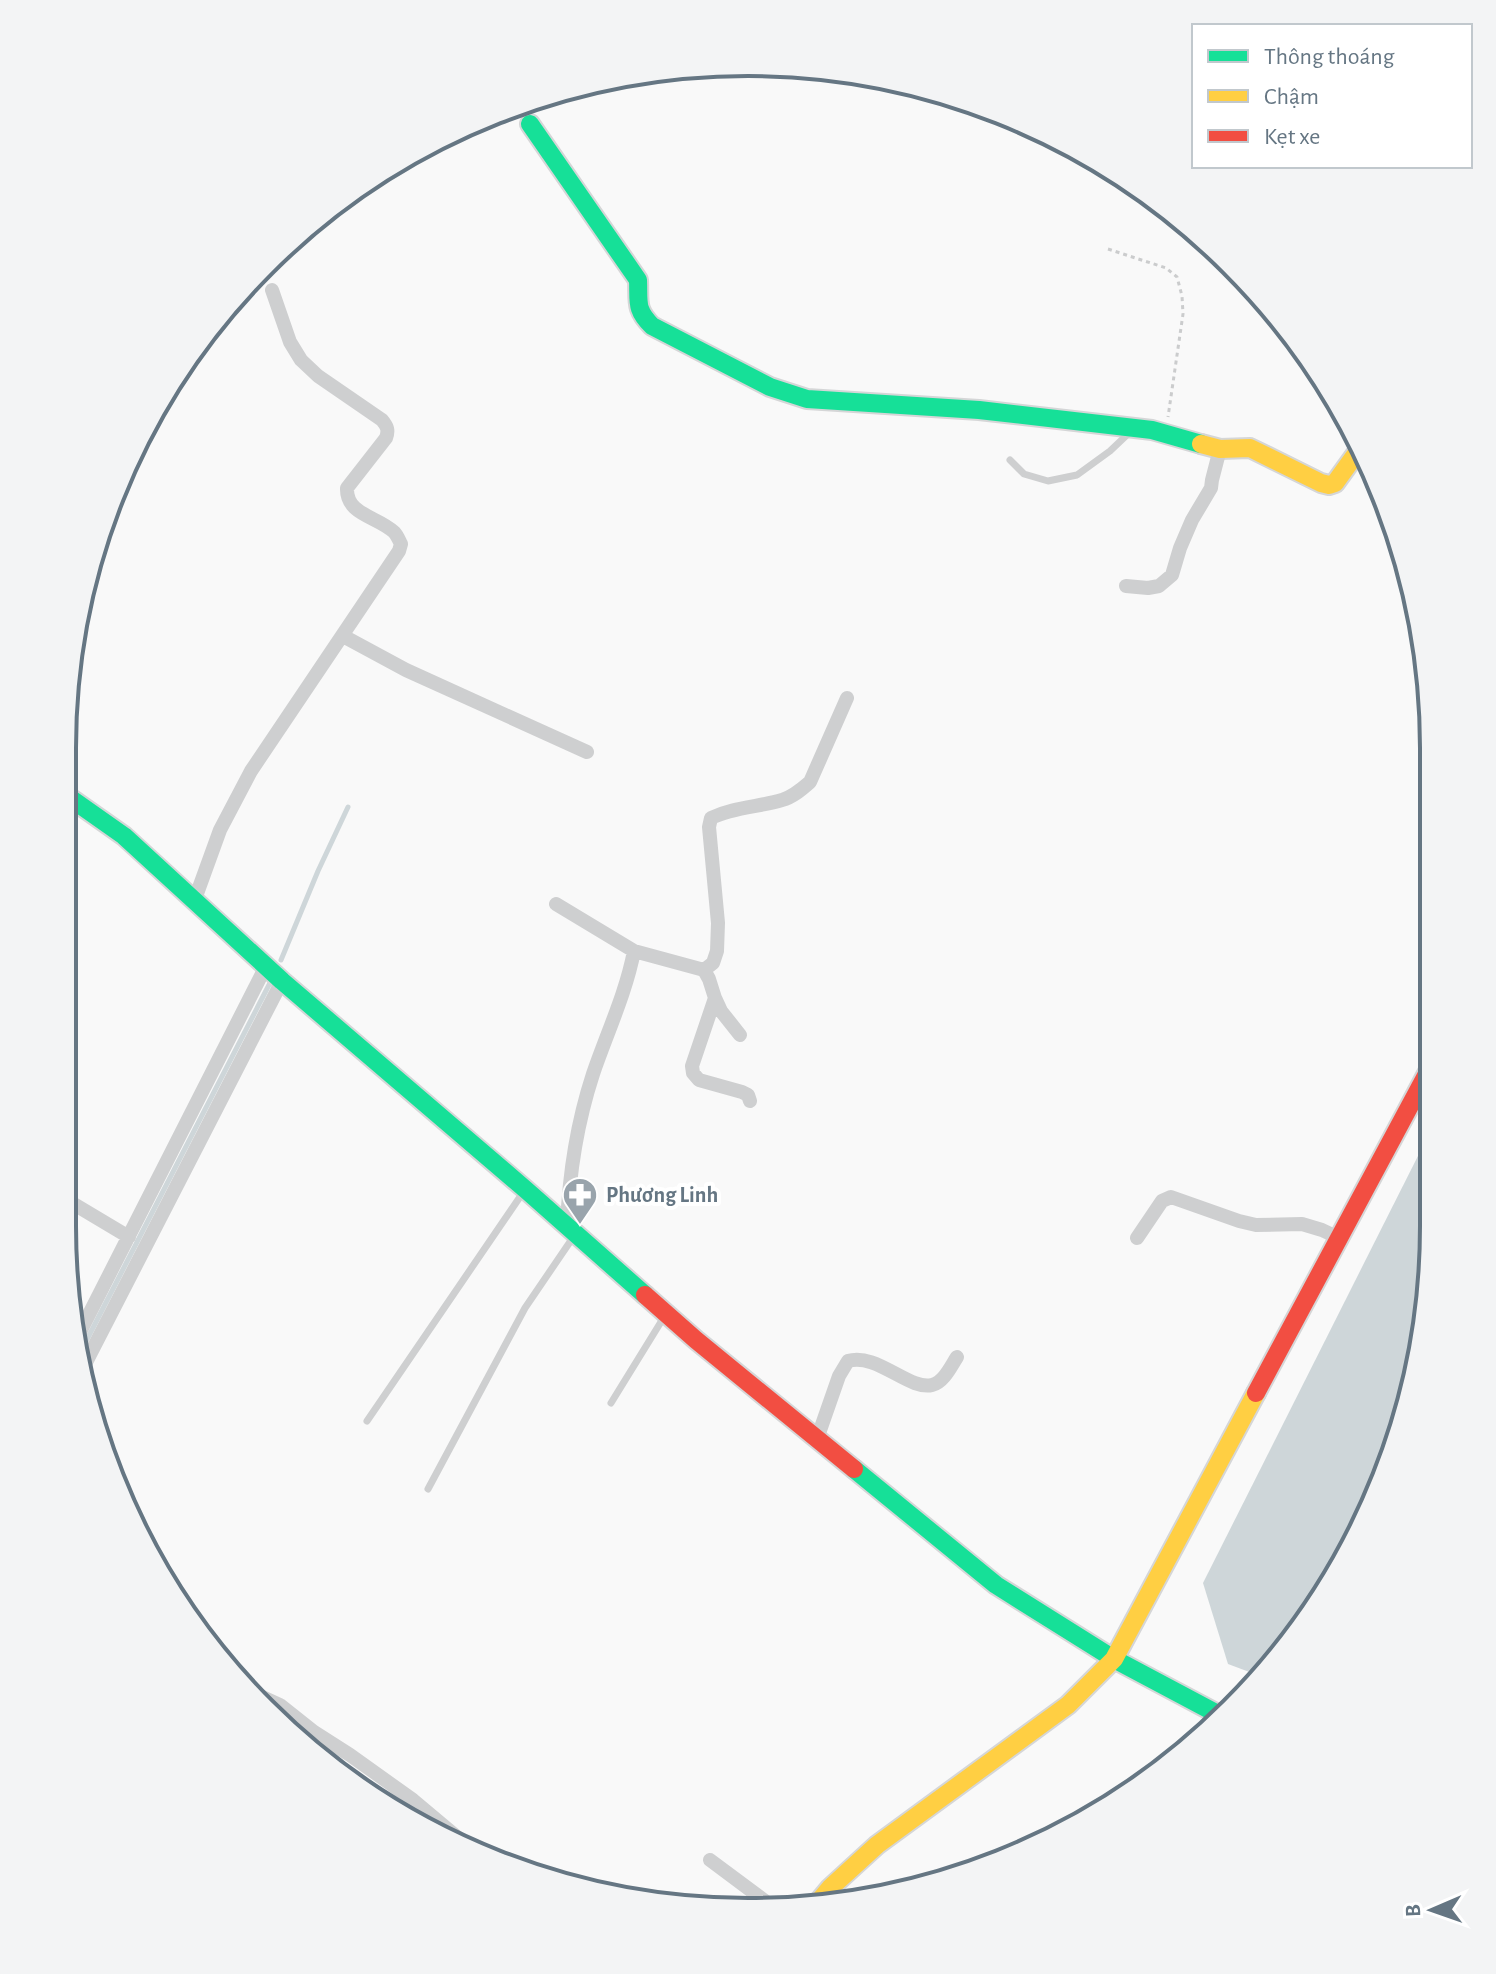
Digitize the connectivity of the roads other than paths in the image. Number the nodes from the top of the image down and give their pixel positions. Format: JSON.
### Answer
{"nodes":[{"id":1,"x":530,"y":124,"type":"dead end"},
{"id":2,"x":272,"y":290,"type":"dead end"},
{"id":3,"x":1134,"y":428,"type":"junction"},
{"id":4,"x":1220,"y":449,"type":"junction"},
{"id":5,"x":1354,"y":457,"type":"edge"},
{"id":6,"x":1010,"y":460,"type":"dead end"},
{"id":7,"x":1126,"y":586,"type":"dead end"},
{"id":8,"x":343,"y":636,"type":"junction"},
{"id":9,"x":847,"y":698,"type":"dead end"},
{"id":10,"x":587,"y":752,"type":"dead end"},
{"id":11,"x":76,"y":802,"type":"edge"},
{"id":12,"x":195,"y":899,"type":"junction"},
{"id":13,"x":556,"y":904,"type":"dead end"},
{"id":14,"x":634,"y":951,"type":"junction"},
{"id":15,"x":266,"y":966,"type":"junction"},
{"id":16,"x":704,"y":970,"type":"junction"},
{"id":17,"x":282,"y":981,"type":"junction"},
{"id":18,"x":715,"y":998,"type":"junction"},
{"id":19,"x":740,"y":1035,"type":"dead end"},
{"id":20,"x":750,"y":1101,"type":"dead end"},
{"id":21,"x":1420,"y":1107,"type":"edge"},
{"id":22,"x":525,"y":1189,"type":"junction"},
{"id":23,"x":76,"y":1205,"type":"edge"},
{"id":24,"x":571,"y":1230,"type":"junction"},
{"id":25,"x":129,"y":1237,"type":"junction"},
{"id":26,"x":1137,"y":1238,"type":"dead end"},
{"id":27,"x":1339,"y":1238,"type":"junction"},
{"id":28,"x":666,"y":1314,"type":"junction"},
{"id":29,"x":84,"y":1325,"type":"edge"},
{"id":30,"x":89,"y":1357,"type":"edge"},
{"id":31,"x":957,"y":1357,"type":"dead end"},
{"id":32,"x":611,"y":1403,"type":"dead end"},
{"id":33,"x":367,"y":1421,"type":"dead end"},
{"id":34,"x":817,"y":1439,"type":"junction"},
{"id":35,"x":428,"y":1489,"type":"dead end"},
{"id":36,"x":1114,"y":1659,"type":"junction"},
{"id":37,"x":275,"y":1703,"type":"edge"},
{"id":38,"x":1209,"y":1714,"type":"edge"},
{"id":39,"x":441,"y":1824,"type":"edge"},
{"id":40,"x":710,"y":1860,"type":"dead end"},
{"id":41,"x":826,"y":1893,"type":"edge"},
{"id":42,"x":761,"y":1898,"type":"edge"}],
"edges":[{"from":1,"to":3,"type":"street"},
{"from":2,"to":8,"type":"street"},
{"from":3,"to":4,"type":"street"},
{"from":3,"to":6,"type":"lane"},
{"from":4,"to":5,"type":"street"},
{"from":4,"to":7,"type":"street"},
{"from":8,"to":10,"type":"street"},
{"from":8,"to":12,"type":"street"},
{"from":9,"to":16,"type":"street"},
{"from":11,"to":12,"type":"street"},
{"from":12,"to":15,"type":"street"},
{"from":13,"to":14,"type":"street"},
{"from":14,"to":16,"type":"street"},
{"from":14,"to":24,"type":"street"},
{"from":15,"to":17,"type":"street"},
{"from":15,"to":25,"type":"street"},
{"from":16,"to":18,"type":"street"},
{"from":17,"to":22,"type":"street"},
{"from":17,"to":30,"type":"street"},
{"from":18,"to":19,"type":"street"},
{"from":18,"to":20,"type":"street"},
{"from":21,"to":27,"type":"street"},
{"from":22,"to":24,"type":"street"},
{"from":22,"to":33,"type":"lane"},
{"from":23,"to":25,"type":"street"},
{"from":24,"to":28,"type":"street"},
{"from":24,"to":35,"type":"lane"},
{"from":25,"to":29,"type":"street"},
{"from":26,"to":27,"type":"street"},
{"from":27,"to":36,"type":"street"},
{"from":28,"to":32,"type":"lane"},
{"from":28,"to":34,"type":"street"},
{"from":31,"to":34,"type":"street"},
{"from":34,"to":36,"type":"street"},
{"from":36,"to":38,"type":"street"},
{"from":36,"to":41,"type":"street"},
{"from":37,"to":39,"type":"street"},
{"from":40,"to":42,"type":"street"}]}
